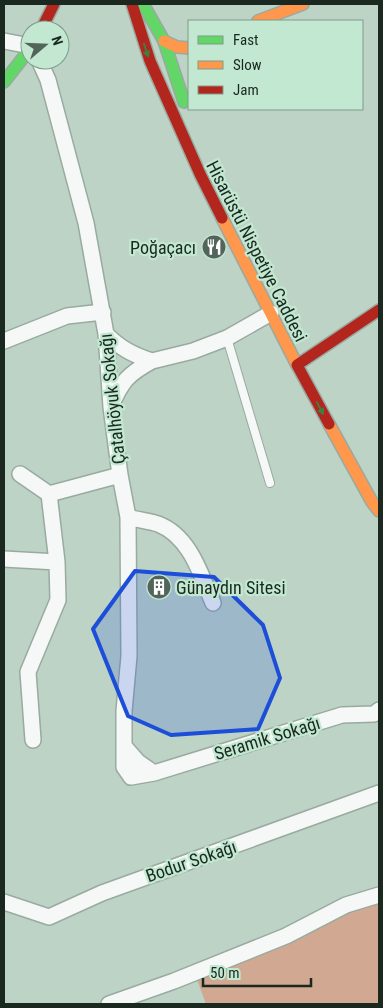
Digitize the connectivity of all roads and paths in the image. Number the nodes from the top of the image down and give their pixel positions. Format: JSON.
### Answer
{"nodes":[{"id":1,"x":54,"y":4,"type":"edge"},
{"id":2,"x":132,"y":4,"type":"edge"},
{"id":3,"x":143,"y":4,"type":"edge"},
{"id":4,"x":303,"y":4,"type":"edge"},
{"id":5,"x":46,"y":20,"type":"edge"},
{"id":6,"x":261,"y":20,"type":"edge"},
{"id":7,"x":4,"y":41,"type":"edge"},
{"id":8,"x":164,"y":41,"type":"junction"},
{"id":9,"x":20,"y":45,"type":"edge"},
{"id":10,"x":188,"y":48,"type":"edge"},
{"id":11,"x":20,"y":61,"type":"edge"},
{"id":12,"x":44,"y":70,"type":"edge"},
{"id":13,"x":4,"y":82,"type":"edge"},
{"id":14,"x":190,"y":116,"type":"dead end"},
{"id":15,"x":379,"y":310,"type":"edge"},
{"id":16,"x":103,"y":312,"type":"junction"},
{"id":17,"x":271,"y":313,"type":"junction"},
{"id":18,"x":106,"y":334,"type":"junction"},
{"id":19,"x":227,"y":338,"type":"junction"},
{"id":20,"x":4,"y":342,"type":"edge"},
{"id":21,"x":308,"y":353,"type":"junction"},
{"id":22,"x":152,"y":361,"type":"junction"},
{"id":23,"x":297,"y":365,"type":"junction"},
{"id":24,"x":316,"y":369,"type":"dead end"},
{"id":25,"x":111,"y":407,"type":"junction"},
{"id":26,"x":351,"y":441,"type":"dead end"},
{"id":27,"x":20,"y":474,"type":"dead end"},
{"id":28,"x":120,"y":474,"type":"junction"},
{"id":29,"x":270,"y":483,"type":"dead end"},
{"id":30,"x":49,"y":494,"type":"junction"},
{"id":31,"x":379,"y":494,"type":"edge"},
{"id":32,"x":379,"y":511,"type":"edge"},
{"id":33,"x":128,"y":518,"type":"junction"},
{"id":34,"x":4,"y":559,"type":"edge"},
{"id":35,"x":57,"y":562,"type":"junction"},
{"id":36,"x":213,"y":603,"type":"dead end"},
{"id":37,"x":379,"y":710,"type":"edge"},
{"id":38,"x":33,"y":740,"type":"dead end"},
{"id":39,"x":124,"y":746,"type":"joint"},
{"id":40,"x":379,"y":793,"type":"edge"},
{"id":41,"x":379,"y":895,"type":"edge"},
{"id":42,"x":4,"y":902,"type":"edge"},
{"id":43,"x":154,"y":931,"type":"dead end"},
{"id":44,"x":204,"y":943,"type":"junction"},
{"id":45,"x":249,"y":951,"type":"junction"},
{"id":46,"x":128,"y":964,"type":"dead end"},
{"id":47,"x":182,"y":964,"type":"dead end"},
{"id":48,"x":176,"y":965,"type":"dead end"},
{"id":49,"x":109,"y":1004,"type":"edge"}],
"edges":[{"from":1,"to":5,"type":"main road"},
{"from":2,"to":17,"type":"main road","one_way":true},
{"from":3,"to":8,"type":"main road"},
{"from":4,"to":6,"type":"main road"},
{"from":7,"to":9,"type":"street"},
{"from":8,"to":10,"type":"main road"},
{"from":8,"to":14,"type":"main road"},
{"from":11,"to":13,"type":"main road"},
{"from":12,"to":16,"type":"street","name":"Çatalhöyuk Sokağı"},
{"from":15,"to":21,"type":"main road"},
{"from":16,"to":18,"type":"street","name":"Çatalhöyuk Sokağı"},
{"from":16,"to":20,"type":"street"},
{"from":17,"to":19,"type":"street"},
{"from":17,"to":23,"type":"main road"},
{"from":18,"to":22,"type":"street"},
{"from":18,"to":25,"type":"street","name":"Çatalhöyuk Sokağı"},
{"from":19,"to":22,"type":"street"},
{"from":19,"to":29,"type":"lane"},
{"from":21,"to":23,"type":"main road"},
{"from":21,"to":24,"type":"main road","name":"Hisarüstü Nispetiye Caddesi"},
{"from":22,"to":25,"type":"street"},
{"from":23,"to":32,"type":"main road","one_way":true},
{"from":25,"to":28,"type":"street","name":"Çatalhöyuk Sokağı"},
{"from":26,"to":31,"type":"main road"},
{"from":27,"to":30,"type":"street"},
{"from":28,"to":30,"type":"street"},
{"from":28,"to":33,"type":"street","name":"Çatalhöyuk Sokağı"},
{"from":30,"to":35,"type":"street"},
{"from":33,"to":36,"type":"street"},
{"from":33,"to":39,"type":"street","name":"Çatalhöyuk Sokağı"},
{"from":34,"to":35,"type":"street"},
{"from":35,"to":38,"type":"street"},
{"from":37,"to":39,"type":"street","name":"Seramik Sokağı"},
{"from":40,"to":42,"type":"street","name":"Bodur Sokağı"},
{"from":41,"to":45,"type":"street"},
{"from":43,"to":44,"type":"path"},
{"from":44,"to":45,"type":"path"},
{"from":44,"to":47,"type":"path"},
{"from":45,"to":49,"type":"street"},
{"from":46,"to":48,"type":"path"}]}
